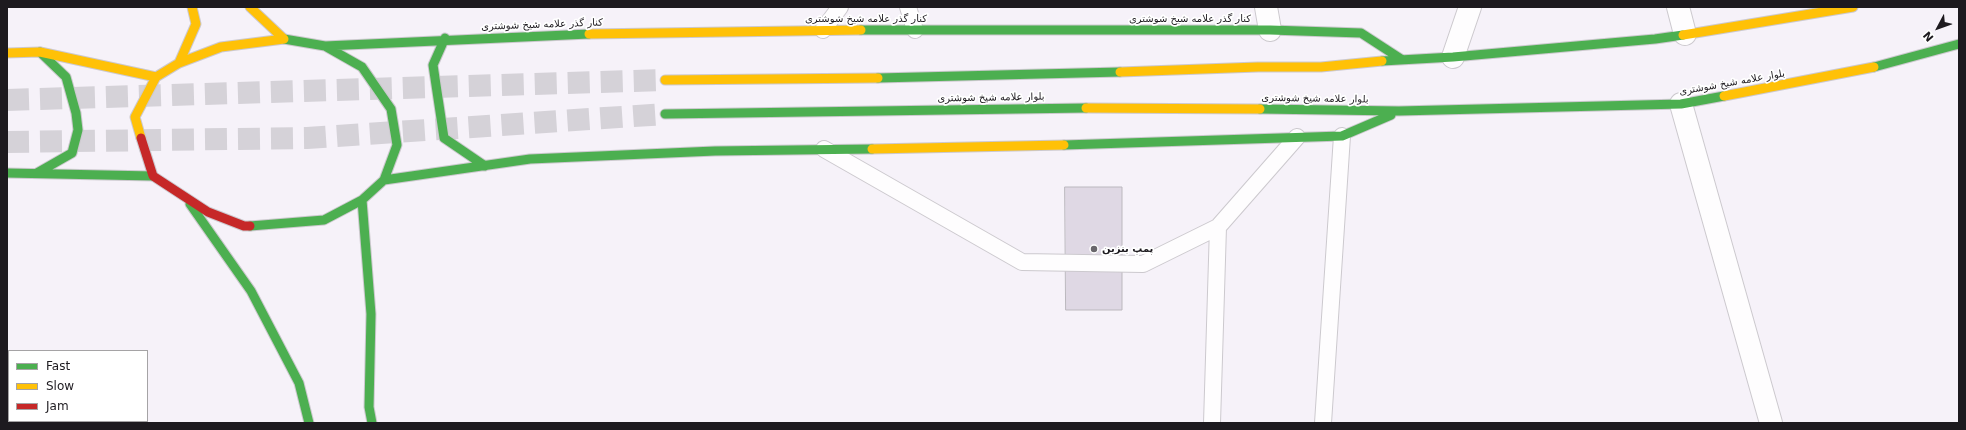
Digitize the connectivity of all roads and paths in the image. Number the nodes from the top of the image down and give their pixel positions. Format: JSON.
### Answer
{"nodes":[{"id":1,"x":192,"y":7,"type":"edge"},
{"id":2,"x":250,"y":7,"type":"edge"},
{"id":3,"x":840,"y":7,"type":"edge"},
{"id":4,"x":908,"y":7,"type":"edge"},
{"id":5,"x":1266,"y":7,"type":"edge"},
{"id":6,"x":1470,"y":7,"type":"edge"},
{"id":7,"x":1678,"y":7,"type":"edge"},
{"id":8,"x":1853,"y":7,"type":"edge"},
{"id":9,"x":823,"y":30,"type":"junction"},
{"id":10,"x":915,"y":30,"type":"junction"},
{"id":11,"x":1270,"y":30,"type":"junction"},
{"id":12,"x":1685,"y":34,"type":"junction"},
{"id":13,"x":445,"y":38,"type":"junction"},
{"id":14,"x":284,"y":39,"type":"junction"},
{"id":15,"x":1959,"y":44,"type":"edge"},
{"id":16,"x":325,"y":46,"type":"junction"},
{"id":17,"x":40,"y":52,"type":"junction"},
{"id":18,"x":7,"y":53,"type":"edge"},
{"id":19,"x":1453,"y":57,"type":"junction"},
{"id":20,"x":1401,"y":59,"type":"junction"},
{"id":21,"x":179,"y":63,"type":"junction"},
{"id":22,"x":156,"y":77,"type":"junction"},
{"id":23,"x":665,"y":80,"type":"tunnel mouth"},
{"id":24,"x":1681,"y":104,"type":"junction"},
{"id":25,"x":1399,"y":111,"type":"junction"},
{"id":26,"x":665,"y":114,"type":"tunnel mouth"},
{"id":27,"x":1342,"y":136,"type":"junction"},
{"id":28,"x":1297,"y":137,"type":"junction"},
{"id":29,"x":824,"y":149,"type":"junction"},
{"id":30,"x":485,"y":166,"type":"junction"},
{"id":31,"x":7,"y":173,"type":"edge"},
{"id":32,"x":36,"y":173,"type":"junction"},
{"id":33,"x":153,"y":176,"type":"junction"},
{"id":34,"x":384,"y":180,"type":"junction"},
{"id":35,"x":186,"y":198,"type":"junction"},
{"id":36,"x":362,"y":200,"type":"junction"},
{"id":37,"x":1218,"y":227,"type":"junction"},
{"id":38,"x":309,"y":423,"type":"edge"},
{"id":39,"x":372,"y":423,"type":"edge"},
{"id":40,"x":1212,"y":423,"type":"edge"},
{"id":41,"x":1323,"y":423,"type":"edge"},
{"id":42,"x":1771,"y":423,"type":"edge"}],
"edges":[{"from":1,"to":21,"type":"main road"},
{"from":2,"to":14,"type":"main road"},
{"from":3,"to":9,"type":"lane"},
{"from":4,"to":10,"type":"lane"},
{"from":5,"to":11,"type":"street"},
{"from":6,"to":19,"type":"street"},
{"from":7,"to":12,"type":"street"},
{"from":8,"to":12,"type":"main road","name":"بلوار علامه شیخ شوشتری"},
{"from":9,"to":10,"type":"main road","name":"کنار گذر علامه شیخ شوشتری"},
{"from":9,"to":13,"type":"main road","name":"کنار گذر علامه شیخ شوشتری"},
{"from":10,"to":11,"type":"main road","name":"کنار گذر علامه شیخ شوشتری"},
{"from":11,"to":20,"type":"main road","name":"کنار گذر علامه شیخ شوشتری"},
{"from":12,"to":19,"type":"main road","name":"بلوار علامه شیخ شوشتری"},
{"from":13,"to":16,"type":"main road","name":"کنار گذر علامه شیخ شوشتری"},
{"from":13,"to":30,"type":"main road"},
{"from":14,"to":16,"type":"main road"},
{"from":14,"to":21,"type":"main road"},
{"from":15,"to":24,"type":"main road","name":"بلوار علامه شیخ شوشتری"},
{"from":16,"to":34,"type":"main road"},
{"from":17,"to":18,"type":"main road"},
{"from":17,"to":22,"type":"main road"},
{"from":17,"to":32,"type":"main road"},
{"from":19,"to":20,"type":"main road","name":"بلوار علامه شیخ شوشتری"},
{"from":20,"to":23,"type":"main road","name":"بلوار علامه شیخ شوشتری"},
{"from":21,"to":22,"type":"main road"},
{"from":22,"to":33,"type":"main road"},
{"from":24,"to":25,"type":"main road","name":"بلوار علامه شیخ شوشتری"},
{"from":24,"to":42,"type":"street"},
{"from":25,"to":26,"type":"main road","name":"بلوار علامه شیخ شوشتری"},
{"from":25,"to":27,"type":"main road"},
{"from":27,"to":28,"type":"main road"},
{"from":27,"to":41,"type":"lane"},
{"from":28,"to":29,"type":"main road"},
{"from":28,"to":37,"type":"lane"},
{"from":29,"to":30,"type":"main road"},
{"from":29,"to":37,"type":"lane"},
{"from":30,"to":34,"type":"main road"},
{"from":31,"to":32,"type":"main road"},
{"from":32,"to":33,"type":"main road"},
{"from":33,"to":35,"type":"main road"},
{"from":34,"to":36,"type":"main road"},
{"from":35,"to":36,"type":"main road"},
{"from":35,"to":38,"type":"main road"},
{"from":36,"to":39,"type":"main road"},
{"from":37,"to":40,"type":"lane"}]}
